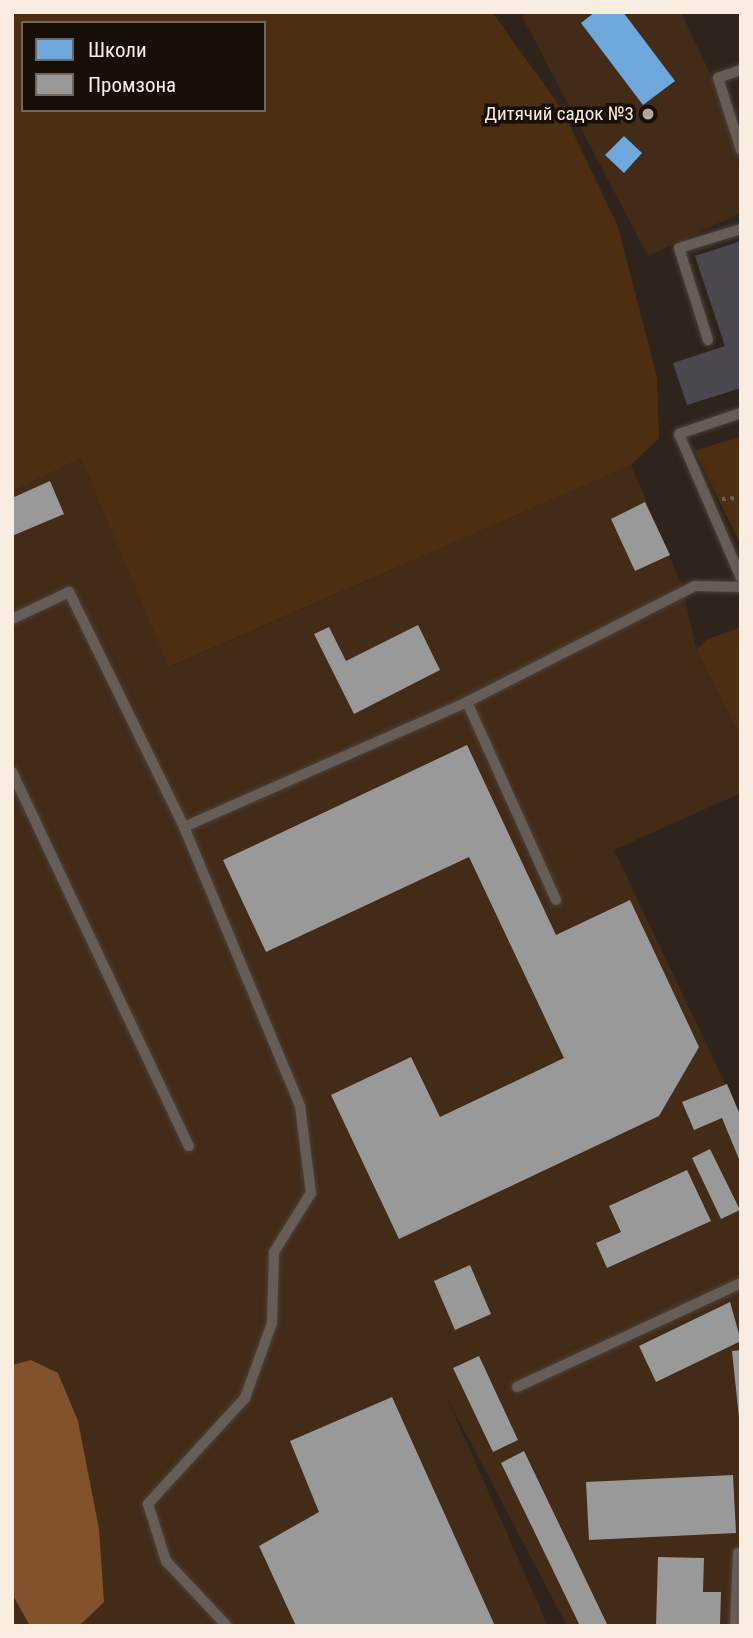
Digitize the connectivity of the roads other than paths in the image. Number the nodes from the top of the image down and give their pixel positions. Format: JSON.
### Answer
{"nodes":[{"id":1,"x":741,"y":70,"type":"edge"},
{"id":2,"x":741,"y":150,"type":"edge"},
{"id":3,"x":741,"y":229,"type":"edge"},
{"id":4,"x":708,"y":340,"type":"dead end"},
{"id":5,"x":741,"y":413,"type":"edge"},
{"id":6,"x":741,"y":578,"type":"edge"},
{"id":7,"x":741,"y":587,"type":"edge"},
{"id":8,"x":12,"y":619,"type":"edge"},
{"id":9,"x":467,"y":702,"type":"junction"},
{"id":10,"x":12,"y":772,"type":"edge"},
{"id":11,"x":184,"y":827,"type":"junction"},
{"id":12,"x":556,"y":900,"type":"dead end"},
{"id":13,"x":189,"y":1146,"type":"dead end"},
{"id":14,"x":741,"y":1283,"type":"edge"},
{"id":15,"x":517,"y":1387,"type":"dead end"},
{"id":16,"x":738,"y":1553,"type":"dead end"},
{"id":17,"x":227,"y":1626,"type":"edge"},
{"id":18,"x":736,"y":1626,"type":"edge"}],
"edges":[{"from":1,"to":2,"type":"lane"},
{"from":3,"to":4,"type":"lane"},
{"from":5,"to":6,"type":"lane"},
{"from":7,"to":9,"type":"lane"},
{"from":8,"to":11,"type":"lane"},
{"from":9,"to":11,"type":"lane"},
{"from":9,"to":12,"type":"lane"},
{"from":10,"to":13,"type":"lane"},
{"from":11,"to":17,"type":"lane"},
{"from":14,"to":15,"type":"lane"},
{"from":16,"to":18,"type":"lane"}]}
